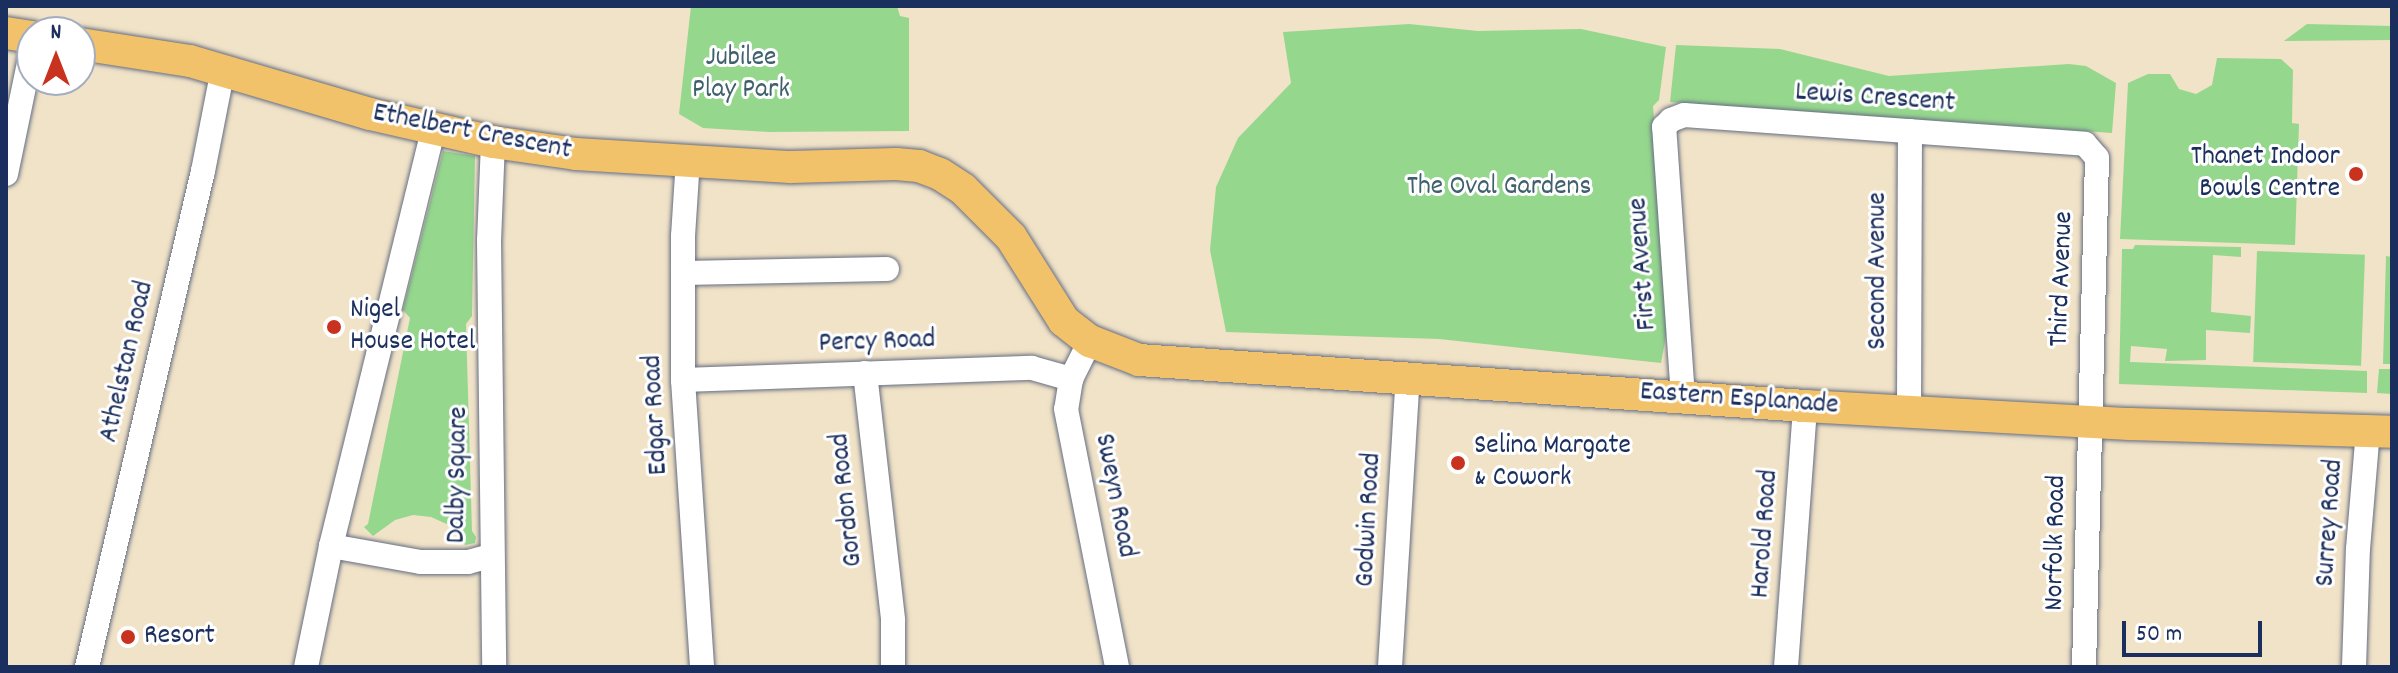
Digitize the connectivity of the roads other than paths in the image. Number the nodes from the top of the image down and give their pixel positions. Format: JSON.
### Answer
{"nodes":[{"id":1,"x":96,"y":47,"type":"edge"},
{"id":2,"x":223,"y":69,"type":"junction"},
{"id":3,"x":22,"y":96,"type":"edge"},
{"id":4,"x":1664,"y":127,"type":"joint"},
{"id":5,"x":433,"y":130,"type":"junction"},
{"id":6,"x":1910,"y":131,"type":"junction"},
{"id":7,"x":493,"y":142,"type":"junction"},
{"id":8,"x":2085,"y":144,"type":"joint"},
{"id":9,"x":688,"y":159,"type":"junction"},
{"id":10,"x":6,"y":174,"type":"edge"},
{"id":11,"x":887,"y":269,"type":"dead end"},
{"id":12,"x":683,"y":273,"type":"junction"},
{"id":13,"x":1090,"y":341,"type":"junction"},
{"id":14,"x":865,"y":373,"type":"junction"},
{"id":15,"x":1408,"y":376,"type":"junction"},
{"id":16,"x":1071,"y":379,"type":"junction"},
{"id":17,"x":683,"y":380,"type":"junction"},
{"id":18,"x":1683,"y":397,"type":"junction"},
{"id":19,"x":1805,"y":406,"type":"junction"},
{"id":20,"x":1909,"y":411,"type":"junction"},
{"id":21,"x":2089,"y":421,"type":"junction"},
{"id":22,"x":2380,"y":432,"type":"edge"},
{"id":23,"x":331,"y":546,"type":"junction"},
{"id":24,"x":491,"y":556,"type":"junction"},
{"id":25,"x":893,"y":620,"type":"junction"},
{"id":26,"x":87,"y":667,"type":"edge"},
{"id":27,"x":306,"y":667,"type":"edge"},
{"id":28,"x":494,"y":667,"type":"edge"},
{"id":29,"x":702,"y":667,"type":"edge"},
{"id":30,"x":893,"y":667,"type":"edge"},
{"id":31,"x":912,"y":667,"type":"edge"},
{"id":32,"x":1117,"y":667,"type":"edge"},
{"id":33,"x":1390,"y":667,"type":"edge"},
{"id":34,"x":1786,"y":667,"type":"edge"},
{"id":35,"x":2084,"y":667,"type":"edge"},
{"id":36,"x":2354,"y":667,"type":"edge"}],
"edges":[{"from":1,"to":2,"type":"main road","name":"Ethelbert Crescent"},
{"from":2,"to":5,"type":"main road","name":"Ethelbert Crescent"},
{"from":2,"to":26,"type":"street","name":"Athelstan Road"},
{"from":3,"to":10,"type":"street"},
{"from":4,"to":6,"type":"street","name":"Lewis Crescent"},
{"from":4,"to":18,"type":"street","name":"First Avenue"},
{"from":5,"to":7,"type":"main road","name":"Ethelbert Crescent"},
{"from":5,"to":23,"type":"street"},
{"from":6,"to":8,"type":"street","name":"Lewis Crescent"},
{"from":6,"to":20,"type":"street","name":"Second Avenue"},
{"from":7,"to":9,"type":"main road","name":"Ethelbert Crescent"},
{"from":7,"to":24,"type":"street","name":"Dalby Square"},
{"from":8,"to":21,"type":"street","name":"Third Avenue"},
{"from":9,"to":12,"type":"street","name":"Edgar Road"},
{"from":9,"to":13,"type":"main road","name":"Ethelbert Crescent"},
{"from":11,"to":12,"type":"street"},
{"from":12,"to":17,"type":"street","name":"Edgar Road"},
{"from":13,"to":15,"type":"main road","name":"Eastern Esplanade"},
{"from":13,"to":16,"type":"street","name":"Sweyn Road"},
{"from":14,"to":16,"type":"street","name":"Percy Road"},
{"from":14,"to":17,"type":"street","name":"Percy Road"},
{"from":14,"to":25,"type":"street","name":"Gordon Road"},
{"from":15,"to":18,"type":"main road","name":"Eastern Esplanade"},
{"from":15,"to":33,"type":"street","name":"Godwin Road"},
{"from":16,"to":32,"type":"street","name":"Sweyn Road"},
{"from":17,"to":29,"type":"street","name":"Edgar Road"},
{"from":18,"to":19,"type":"main road","name":"Eastern Esplanade"},
{"from":19,"to":20,"type":"main road","name":"Eastern Esplanade"},
{"from":19,"to":34,"type":"street","name":"Harold Road"},
{"from":20,"to":21,"type":"main road","name":"Eastern Esplanade"},
{"from":21,"to":22,"type":"main road","name":"Eastern Esplanade"},
{"from":21,"to":35,"type":"street","name":"Norfolk Road"},
{"from":22,"to":36,"type":"street","name":"Surrey Road"},
{"from":23,"to":24,"type":"street","name":"Dalby Square"},
{"from":23,"to":27,"type":"street"},
{"from":24,"to":28,"type":"street"},
{"from":25,"to":30,"type":"street","name":"Gordon Road"},
{"from":25,"to":31,"type":"street","name":"Gordon Road"}]}
